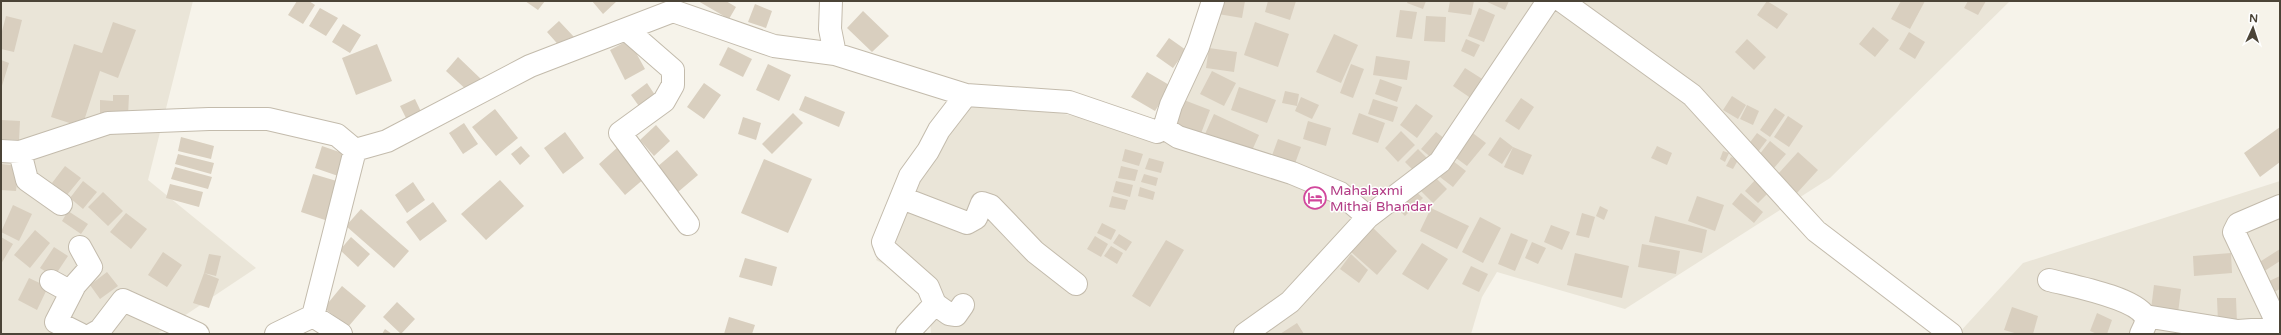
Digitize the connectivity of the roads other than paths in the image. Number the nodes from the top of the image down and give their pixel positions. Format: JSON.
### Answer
{"nodes":[{"id":1,"x":831,"y":1,"type":"edge"},
{"id":2,"x":1213,"y":1,"type":"edge"},
{"id":3,"x":1548,"y":1,"type":"edge"},
{"id":4,"x":1562,"y":1,"type":"edge"},
{"id":5,"x":676,"y":6,"type":"edge"},
{"id":6,"x":627,"y":30,"type":"junction"},
{"id":7,"x":835,"y":54,"type":"junction"},
{"id":8,"x":966,"y":95,"type":"junction"},
{"id":9,"x":1164,"y":128,"type":"junction"},
{"id":10,"x":355,"y":150,"type":"junction"},
{"id":11,"x":10,"y":152,"type":"edge"},
{"id":12,"x":902,"y":198,"type":"junction"},
{"id":13,"x":61,"y":204,"type":"dead end"},
{"id":14,"x":2280,"y":206,"type":"edge"},
{"id":15,"x":1368,"y":217,"type":"junction"},
{"id":16,"x":688,"y":224,"type":"dead end"},
{"id":17,"x":80,"y":247,"type":"dead end"},
{"id":18,"x":2049,"y":280,"type":"dead end"},
{"id":19,"x":51,"y":282,"type":"dead end"},
{"id":20,"x":1076,"y":284,"type":"dead end"},
{"id":21,"x":71,"y":292,"type":"junction"},
{"id":22,"x":935,"y":304,"type":"junction"},
{"id":23,"x":963,"y":305,"type":"dead end"},
{"id":24,"x":313,"y":316,"type":"junction"},
{"id":25,"x":2143,"y":325,"type":"edge"},
{"id":26,"x":2280,"y":329,"type":"edge"},
{"id":27,"x":2237,"y":333,"type":"edge"},
{"id":28,"x":80,"y":334,"type":"edge"},
{"id":29,"x":92,"y":334,"type":"edge"},
{"id":30,"x":198,"y":334,"type":"edge"},
{"id":31,"x":276,"y":334,"type":"edge"},
{"id":32,"x":341,"y":334,"type":"edge"},
{"id":33,"x":907,"y":334,"type":"edge"},
{"id":34,"x":1245,"y":334,"type":"edge"},
{"id":35,"x":1951,"y":334,"type":"edge"}],
"edges":[{"from":1,"to":7,"type":"street"},
{"from":2,"to":9,"type":"street"},
{"from":3,"to":15,"type":"street"},
{"from":4,"to":35,"type":"street"},
{"from":5,"to":6,"type":"street"},
{"from":5,"to":7,"type":"street"},
{"from":6,"to":10,"type":"street"},
{"from":6,"to":16,"type":"street"},
{"from":7,"to":8,"type":"street"},
{"from":8,"to":9,"type":"street"},
{"from":8,"to":12,"type":"street"},
{"from":9,"to":15,"type":"street"},
{"from":10,"to":11,"type":"street"},
{"from":10,"to":24,"type":"street"},
{"from":11,"to":13,"type":"street"},
{"from":12,"to":20,"type":"street"},
{"from":12,"to":22,"type":"street"},
{"from":14,"to":26,"type":"street"},
{"from":15,"to":34,"type":"street"},
{"from":17,"to":21,"type":"street"},
{"from":18,"to":25,"type":"street"},
{"from":19,"to":21,"type":"street"},
{"from":21,"to":28,"type":"street"},
{"from":22,"to":23,"type":"street"},
{"from":22,"to":33,"type":"street"},
{"from":24,"to":31,"type":"street"},
{"from":24,"to":32,"type":"street"},
{"from":25,"to":27,"type":"street"},
{"from":26,"to":27,"type":"street"},
{"from":29,"to":30,"type":"street"}]}
